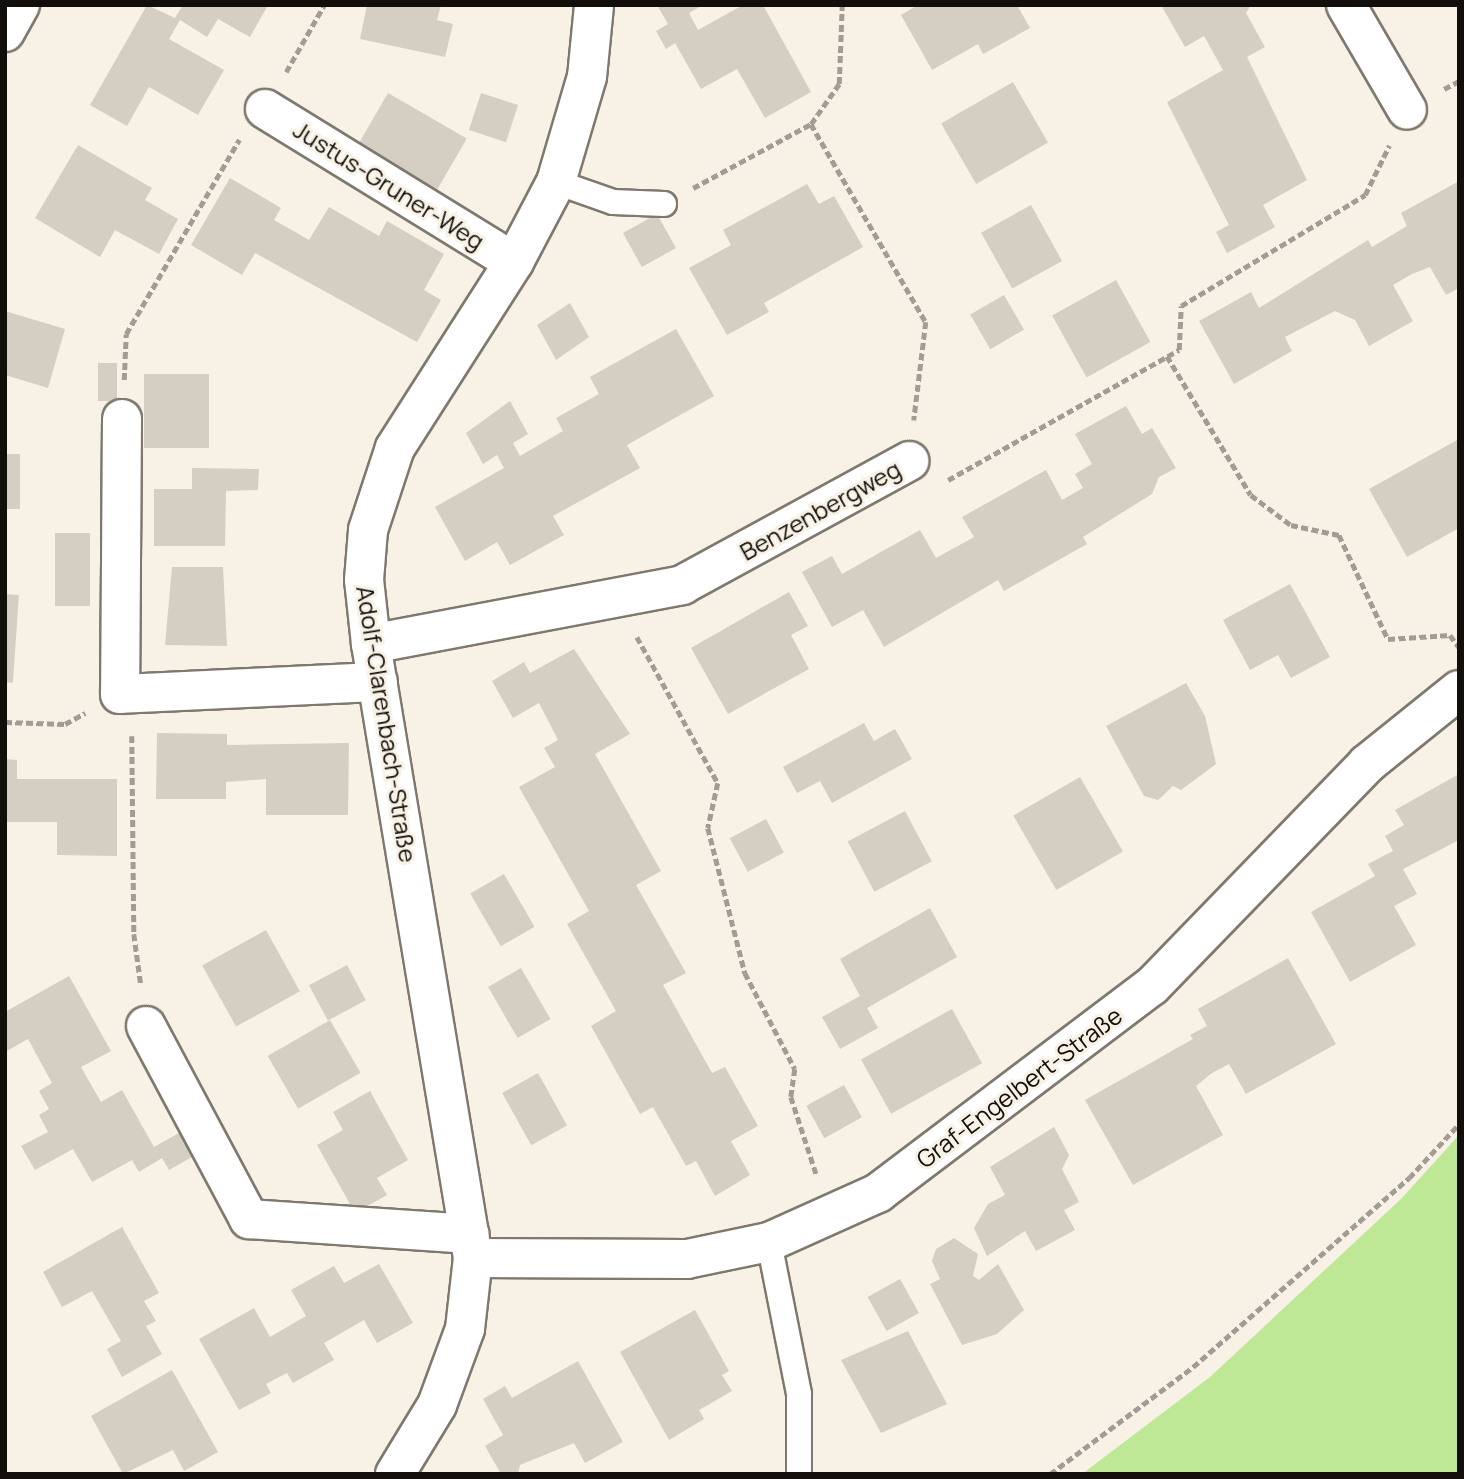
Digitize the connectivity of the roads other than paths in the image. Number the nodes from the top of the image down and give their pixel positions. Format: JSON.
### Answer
{"nodes":[{"id":1,"x":20,"y":5,"type":"edge"},
{"id":2,"x":594,"y":5,"type":"edge"},
{"id":3,"x":1346,"y":5,"type":"edge"},
{"id":4,"x":5,"y":32,"type":"edge"},
{"id":5,"x":265,"y":108,"type":"road end"},
{"id":6,"x":1407,"y":110,"type":"road end"},
{"id":7,"x":556,"y":182,"type":"junction"},
{"id":8,"x":664,"y":204,"type":"road end"},
{"id":9,"x":514,"y":262,"type":"junction"},
{"id":10,"x":122,"y":419,"type":"road end"},
{"id":11,"x":909,"y":461,"type":"road end"},
{"id":12,"x":371,"y":644,"type":"junction"},
{"id":13,"x":378,"y":682,"type":"junction"},
{"id":14,"x":1459,"y":690,"type":"edge"},
{"id":15,"x":146,"y":1026,"type":"road end"},
{"id":16,"x":769,"y":1242,"type":"junction"},
{"id":17,"x":471,"y":1246,"type":"junction"},
{"id":18,"x":395,"y":1474,"type":"edge"},
{"id":19,"x":799,"y":1474,"type":"edge"}],
"edges":[{"from":1,"to":4,"type":"street"},
{"from":2,"to":7,"type":"street","name":"Adolf-Clarenbach-Straße"},
{"from":3,"to":6,"type":"street"},
{"from":5,"to":9,"type":"street","name":"Justus-Gruner-Weg"},
{"from":7,"to":8,"type":"lane"},
{"from":7,"to":9,"type":"street","name":"Adolf-Clarenbach-Straße"},
{"from":9,"to":12,"type":"street","name":"Adolf-Clarenbach-Straße"},
{"from":10,"to":13,"type":"street"},
{"from":11,"to":12,"type":"street","name":"Benzenbergweg"},
{"from":12,"to":13,"type":"street","name":"Adolf-Clarenbach-Straße"},
{"from":13,"to":17,"type":"street","name":"Adolf-Clarenbach-Straße"},
{"from":14,"to":16,"type":"street","name":"Graf-Engelbert-Straße"},
{"from":15,"to":17,"type":"street","name":"Graf-Engelbert-Straße"},
{"from":16,"to":17,"type":"street","name":"Graf-Engelbert-Straße"},
{"from":16,"to":19,"type":"lane"},
{"from":17,"to":18,"type":"street","name":"Adolf-Clarenbach-Straße"}]}
